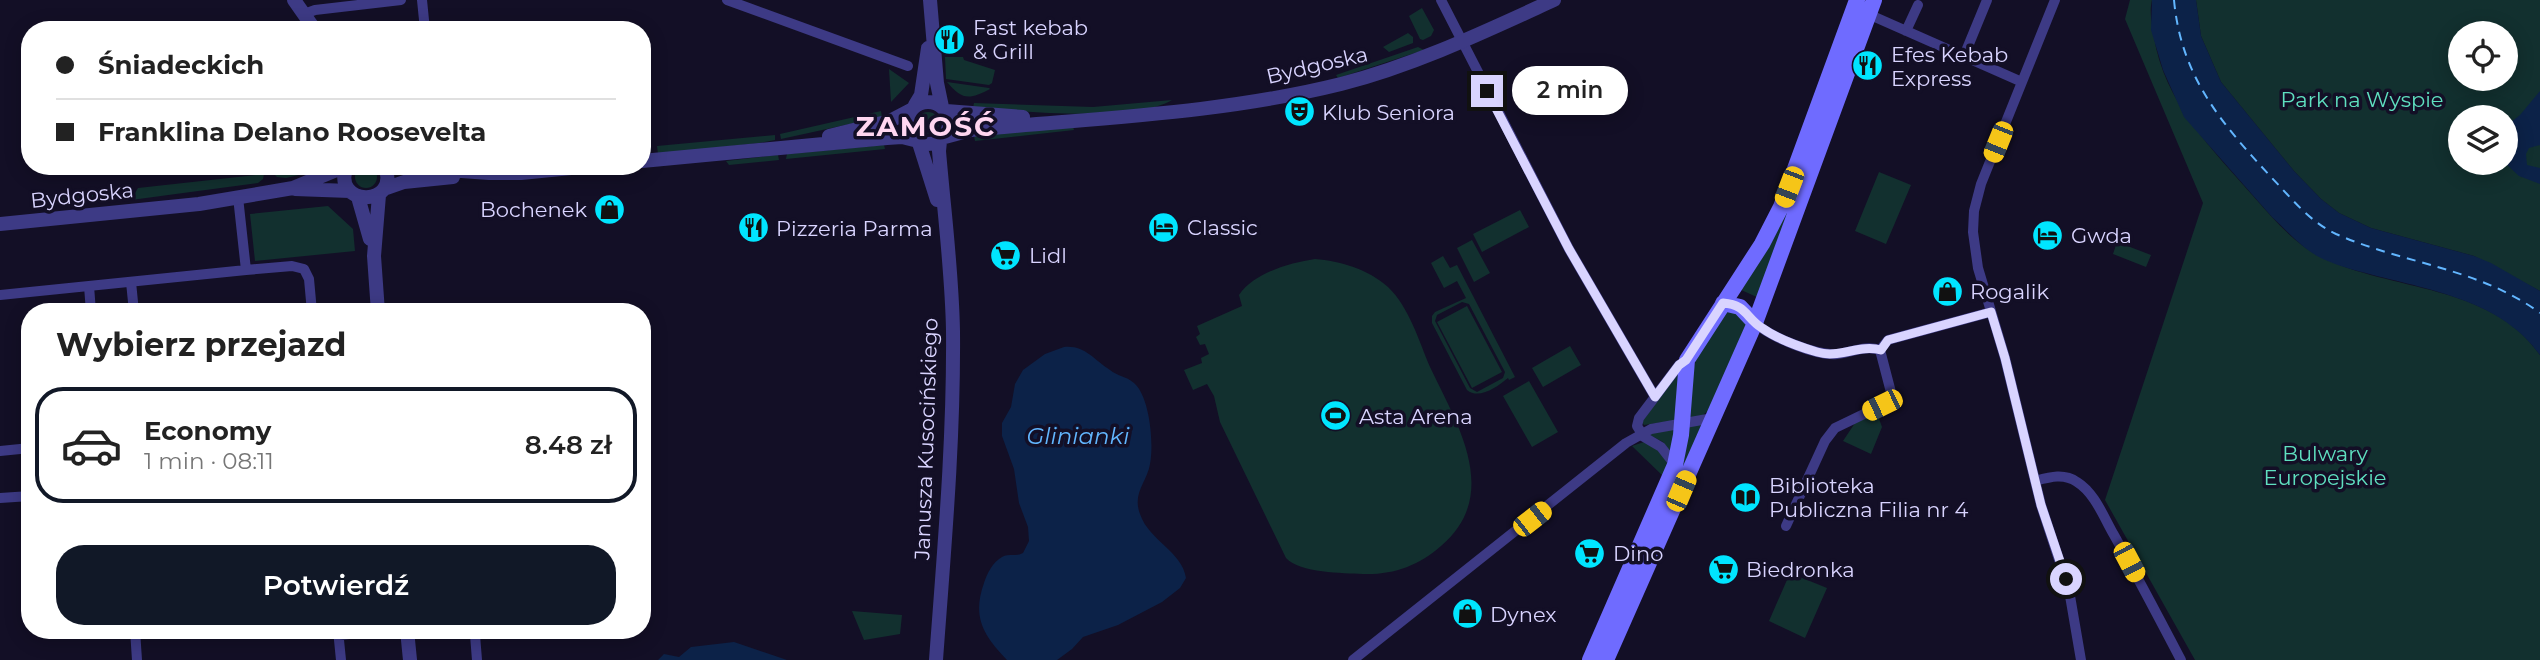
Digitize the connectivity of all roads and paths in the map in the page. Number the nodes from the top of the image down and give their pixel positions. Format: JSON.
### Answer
{"nodes":[{"id":1,"x":294,"y":0,"type":"edge"},
{"id":2,"x":401,"y":0,"type":"edge"},
{"id":3,"x":422,"y":0,"type":"edge"},
{"id":4,"x":727,"y":0,"type":"edge"},
{"id":5,"x":930,"y":0,"type":"edge"},
{"id":6,"x":1441,"y":0,"type":"edge"},
{"id":7,"x":1554,"y":0,"type":"edge"},
{"id":8,"x":1857,"y":0,"type":"edge"},
{"id":9,"x":1987,"y":0,"type":"edge"},
{"id":10,"x":2055,"y":0,"type":"edge"},
{"id":11,"x":1918,"y":5,"type":"dead end"},
{"id":12,"x":1871,"y":7,"type":"edge"},
{"id":13,"x":303,"y":14,"type":"junction"},
{"id":14,"x":931,"y":18,"type":"junction"},
{"id":15,"x":308,"y":21,"type":"edge"},
{"id":16,"x":424,"y":21,"type":"edge"},
{"id":17,"x":1906,"y":31,"type":"junction"},
{"id":18,"x":1462,"y":41,"type":"junction"},
{"id":19,"x":1964,"y":56,"type":"junction"},
{"id":20,"x":908,"y":66,"type":"dead end"},
{"id":21,"x":2022,"y":82,"type":"junction"},
{"id":22,"x":913,"y":108,"type":"junction"},
{"id":23,"x":944,"y":109,"type":"junction"},
{"id":24,"x":1077,"y":119,"type":"junction"},
{"id":25,"x":943,"y":139,"type":"junction"},
{"id":26,"x":917,"y":141,"type":"junction"},
{"id":27,"x":780,"y":148,"type":"junction"},
{"id":28,"x":651,"y":160,"type":"edge"},
{"id":29,"x":324,"y":175,"type":"edge"},
{"id":30,"x":344,"y":175,"type":"edge"},
{"id":31,"x":388,"y":175,"type":"edge"},
{"id":32,"x":471,"y":175,"type":"edge"},
{"id":33,"x":293,"y":188,"type":"junction"},
{"id":34,"x":381,"y":192,"type":"junction"},
{"id":35,"x":354,"y":194,"type":"junction"},
{"id":36,"x":238,"y":197,"type":"junction"},
{"id":37,"x":945,"y":220,"type":"junction"},
{"id":38,"x":0,"y":224,"type":"edge"},
{"id":39,"x":374,"y":256,"type":"junction"},
{"id":40,"x":246,"y":270,"type":"junction"},
{"id":41,"x":131,"y":282,"type":"junction"},
{"id":42,"x":89,"y":286,"type":"junction"},
{"id":43,"x":0,"y":295,"type":"edge"},
{"id":44,"x":90,"y":303,"type":"edge"},
{"id":45,"x":133,"y":303,"type":"edge"},
{"id":46,"x":311,"y":303,"type":"edge"},
{"id":47,"x":377,"y":303,"type":"edge"},
{"id":48,"x":1723,"y":303,"type":"junction"},
{"id":49,"x":1991,"y":312,"type":"junction"},
{"id":50,"x":1755,"y":323,"type":"junction"},
{"id":51,"x":1881,"y":350,"type":"junction"},
{"id":52,"x":1686,"y":360,"type":"junction"},
{"id":53,"x":1652,"y":393,"type":"junction"},
{"id":54,"x":1713,"y":418,"type":"junction"},
{"id":55,"x":1682,"y":423,"type":"junction"},
{"id":56,"x":1641,"y":434,"type":"junction"},
{"id":57,"x":21,"y":449,"type":"edge"},
{"id":58,"x":0,"y":451,"type":"edge"},
{"id":59,"x":1675,"y":465,"type":"junction"},
{"id":60,"x":2035,"y":481,"type":"junction"},
{"id":61,"x":21,"y":497,"type":"edge"},
{"id":62,"x":0,"y":498,"type":"edge"},
{"id":63,"x":1786,"y":526,"type":"dead end"},
{"id":64,"x":136,"y":639,"type":"edge"},
{"id":65,"x":339,"y":639,"type":"edge"},
{"id":66,"x":408,"y":639,"type":"edge"},
{"id":67,"x":475,"y":639,"type":"edge"},
{"id":68,"x":137,"y":660,"type":"edge"},
{"id":69,"x":341,"y":660,"type":"edge"},
{"id":70,"x":410,"y":660,"type":"edge"},
{"id":71,"x":477,"y":660,"type":"edge"},
{"id":72,"x":936,"y":660,"type":"edge"},
{"id":73,"x":1353,"y":660,"type":"edge"},
{"id":74,"x":1590,"y":660,"type":"edge"},
{"id":75,"x":1606,"y":660,"type":"edge"},
{"id":76,"x":2081,"y":660,"type":"edge"},
{"id":77,"x":2181,"y":660,"type":"edge"}],
"edges":[{"from":1,"to":13,"type":"street"},
{"from":2,"to":13,"type":"street"},
{"from":3,"to":16,"type":"street"},
{"from":4,"to":20,"type":"street"},
{"from":5,"to":14,"type":"street"},
{"from":6,"to":18,"type":"street"},
{"from":7,"to":18,"type":"street","name":"Bydgoska"},
{"from":8,"to":48,"type":"main road"},
{"from":9,"to":19,"type":"street"},
{"from":10,"to":21,"type":"street"},
{"from":11,"to":17,"type":"street"},
{"from":12,"to":17,"type":"street"},
{"from":12,"to":50,"type":"main road"},
{"from":13,"to":15,"type":"street"},
{"from":14,"to":22,"type":"street"},
{"from":14,"to":23,"type":"street"},
{"from":17,"to":19,"type":"street"},
{"from":18,"to":24,"type":"street","name":"Bydgoska"},
{"from":18,"to":53,"type":"street"},
{"from":19,"to":21,"type":"street"},
{"from":21,"to":49,"type":"street"},
{"from":22,"to":23,"type":"street"},
{"from":22,"to":26,"type":"street"},
{"from":22,"to":27,"type":"street"},
{"from":23,"to":24,"type":"street","name":"Bydgoska"},
{"from":23,"to":25,"type":"street"},
{"from":24,"to":25,"type":"street","name":"Bydgoska"},
{"from":25,"to":26,"type":"street"},
{"from":25,"to":37,"type":"street","name":"Janusza Kusocińskiego"},
{"from":26,"to":27,"type":"street"},
{"from":26,"to":37,"type":"street","name":"Janusza Kusocińskiego"},
{"from":27,"to":28,"type":"street"},
{"from":29,"to":33,"type":"street","name":"Bydgoska"},
{"from":30,"to":35,"type":"street"},
{"from":31,"to":34,"type":"street"},
{"from":32,"to":34,"type":"street"},
{"from":33,"to":35,"type":"street","name":"Bydgoska"},
{"from":33,"to":36,"type":"street","name":"Bydgoska"},
{"from":34,"to":35,"type":"street","name":"Bydgoska"},
{"from":34,"to":39,"type":"street"},
{"from":35,"to":39,"type":"street"},
{"from":36,"to":38,"type":"street","name":"Bydgoska"},
{"from":36,"to":40,"type":"street"},
{"from":37,"to":72,"type":"street","name":"Janusza Kusocińskiego"},
{"from":39,"to":47,"type":"street"},
{"from":40,"to":41,"type":"street"},
{"from":40,"to":46,"type":"street"},
{"from":41,"to":42,"type":"street"},
{"from":41,"to":45,"type":"street"},
{"from":42,"to":43,"type":"street"},
{"from":42,"to":44,"type":"street"},
{"from":48,"to":50,"type":"main road"},
{"from":48,"to":52,"type":"main road"},
{"from":49,"to":51,"type":"street"},
{"from":49,"to":60,"type":"street"},
{"from":50,"to":51,"type":"street"},
{"from":50,"to":54,"type":"main road"},
{"from":51,"to":63,"type":"street"},
{"from":52,"to":53,"type":"street"},
{"from":52,"to":55,"type":"main road"},
{"from":53,"to":56,"type":"street"},
{"from":54,"to":55,"type":"street"},
{"from":54,"to":75,"type":"main road"},
{"from":55,"to":56,"type":"street"},
{"from":55,"to":59,"type":"main road"},
{"from":56,"to":59,"type":"street"},
{"from":56,"to":73,"type":"street"},
{"from":57,"to":58,"type":"street"},
{"from":59,"to":74,"type":"main road"},
{"from":60,"to":76,"type":"street"},
{"from":60,"to":77,"type":"street"},
{"from":61,"to":62,"type":"street"},
{"from":64,"to":68,"type":"street"},
{"from":65,"to":69,"type":"street"},
{"from":66,"to":70,"type":"street"},
{"from":67,"to":71,"type":"street"}]}
